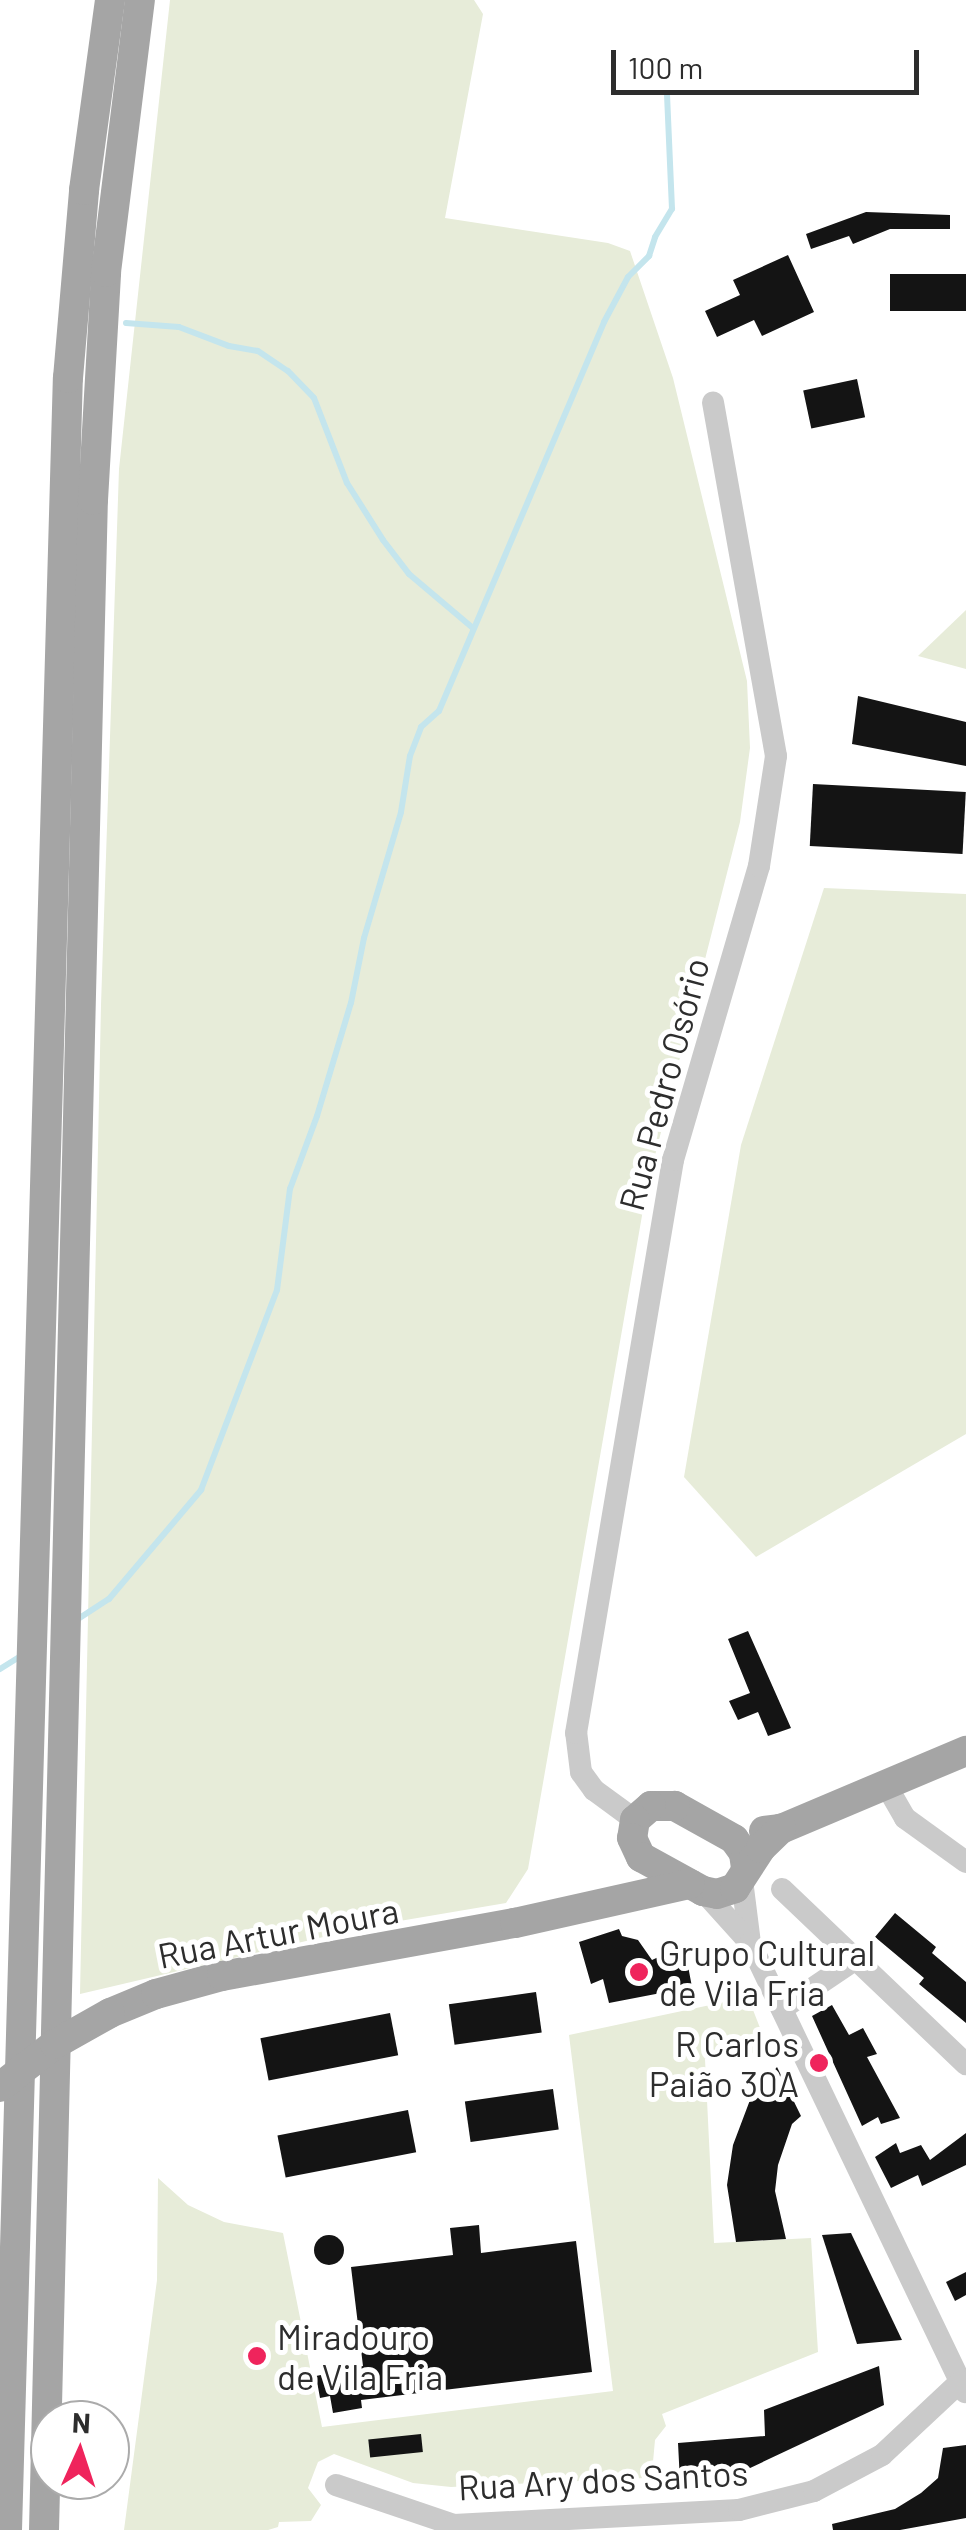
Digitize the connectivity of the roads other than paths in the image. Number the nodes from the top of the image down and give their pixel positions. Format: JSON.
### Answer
{"nodes":[{"id":1,"x":110,"y":0,"type":"edge"},
{"id":2,"x":140,"y":0,"type":"edge"},
{"id":3,"x":713,"y":403,"type":"dead end"},
{"id":4,"x":966,"y":1751,"type":"edge"},
{"id":5,"x":886,"y":1785,"type":"junction"},
{"id":6,"x":707,"y":1824,"type":"junction"},
{"id":7,"x":781,"y":1830,"type":"junction"},
{"id":8,"x":634,"y":1834,"type":"junction"},
{"id":9,"x":966,"y":1862,"type":"edge"},
{"id":10,"x":744,"y":1874,"type":"junction"},
{"id":11,"x":696,"y":1887,"type":"junction"},
{"id":12,"x":782,"y":1890,"type":"dead end"},
{"id":13,"x":594,"y":1903,"type":"junction"},
{"id":14,"x":750,"y":1943,"type":"junction"},
{"id":15,"x":856,"y":1959,"type":"junction"},
{"id":16,"x":782,"y":2009,"type":"junction"},
{"id":17,"x":966,"y":2064,"type":"edge"},
{"id":18,"x":0,"y":2087,"type":"edge"},
{"id":19,"x":963,"y":2388,"type":"edge"},
{"id":20,"x":336,"y":2485,"type":"dead end"},
{"id":21,"x":7,"y":2530,"type":"edge"},
{"id":22,"x":44,"y":2530,"type":"edge"}],
"edges":[{"from":1,"to":21,"type":"main road"},
{"from":2,"to":22,"type":"main road"},
{"from":3,"to":8,"type":"street","name":"Rua Pedro Osório"},
{"from":4,"to":5,"type":"main road"},
{"from":5,"to":7,"type":"main road"},
{"from":5,"to":9,"type":"street"},
{"from":6,"to":7,"type":"main road"},
{"from":6,"to":8,"type":"main road"},
{"from":6,"to":10,"type":"main road"},
{"from":7,"to":10,"type":"main road"},
{"from":8,"to":11,"type":"main road"},
{"from":8,"to":13,"type":"main road"},
{"from":10,"to":11,"type":"main road","name":"Rua Artur Moura"},
{"from":10,"to":14,"type":"street"},
{"from":11,"to":13,"type":"main road","name":"Rua Artur Moura"},
{"from":11,"to":14,"type":"street"},
{"from":12,"to":15,"type":"street"},
{"from":13,"to":18,"type":"main road","name":"Rua Artur Moura","bridge":true},
{"from":14,"to":16,"type":"street"},
{"from":15,"to":16,"type":"street"},
{"from":15,"to":17,"type":"street"},
{"from":16,"to":19,"type":"street"},
{"from":19,"to":20,"type":"street","name":"Rua Ary dos Santos"}]}
